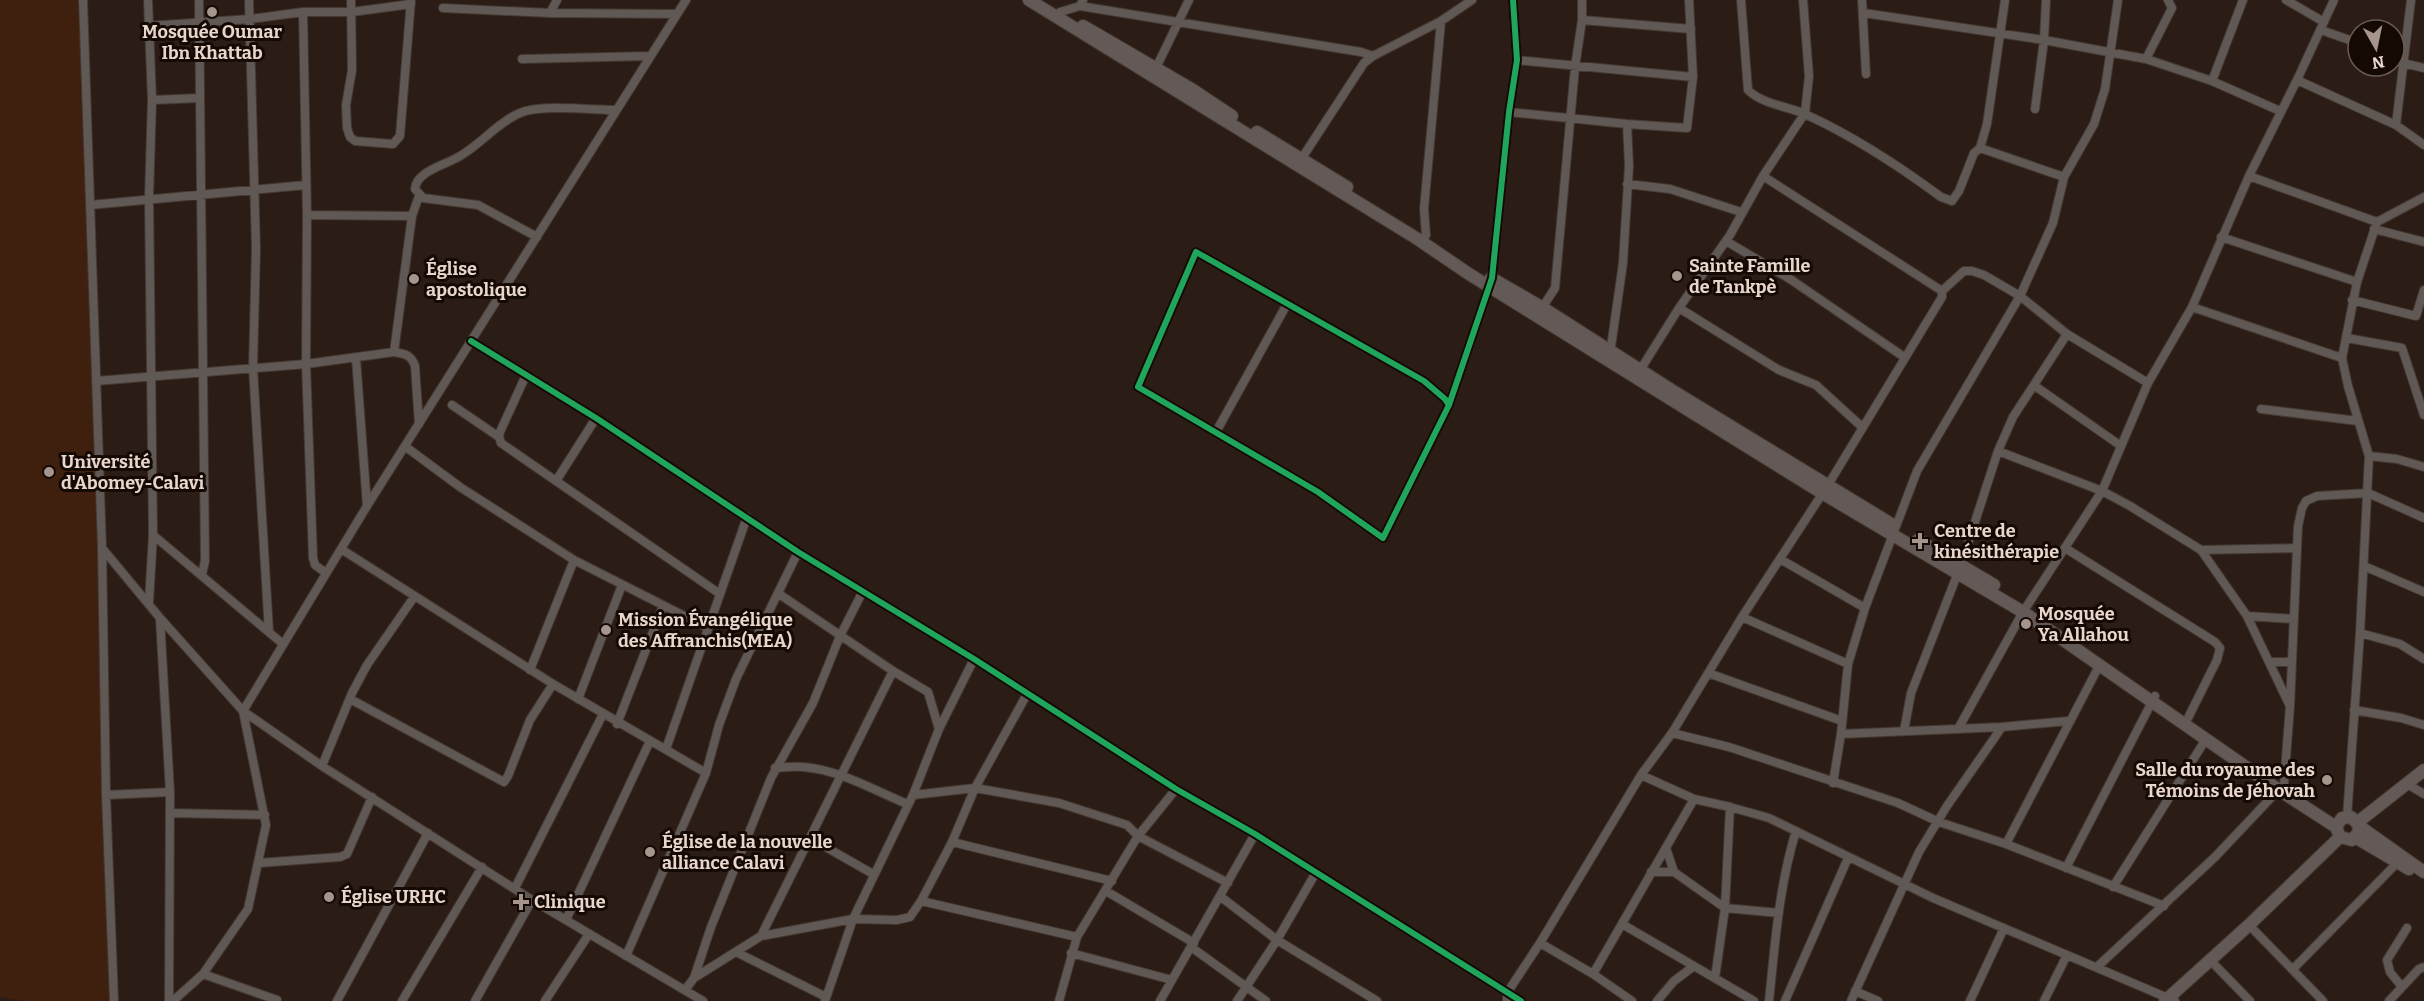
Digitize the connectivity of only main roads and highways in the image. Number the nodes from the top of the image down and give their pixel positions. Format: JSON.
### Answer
{"nodes":[{"id":1,"x":1029,"y":0,"type":"edge"},
{"id":2,"x":1042,"y":0,"type":"edge"},
{"id":3,"x":1058,"y":15,"type":"junction"},
{"id":4,"x":2025,"y":609,"type":"junction"},
{"id":5,"x":2153,"y":699,"type":"junction"},
{"id":6,"x":2424,"y":770,"type":"edge"},
{"id":7,"x":2282,"y":787,"type":"junction"},
{"id":8,"x":2348,"y":827,"type":"junction"},
{"id":9,"x":2424,"y":872,"type":"edge"},
{"id":10,"x":2424,"y":877,"type":"edge"},
{"id":11,"x":2169,"y":1000,"type":"edge"}],
"edges":[{"from":1,"to":3,"type":"main road"},
{"from":2,"to":3,"type":"main road"},
{"from":3,"to":4,"type":"main road"},
{"from":4,"to":5,"type":"main road"},
{"from":4,"to":5,"type":"main road"},
{"from":5,"to":7,"type":"main road"},
{"from":5,"to":7,"type":"main road"},
{"from":6,"to":8,"type":"main road"},
{"from":7,"to":8,"type":"main road"},
{"from":8,"to":9,"type":"main road"},
{"from":8,"to":10,"type":"main road"},
{"from":8,"to":11,"type":"main road"}]}
